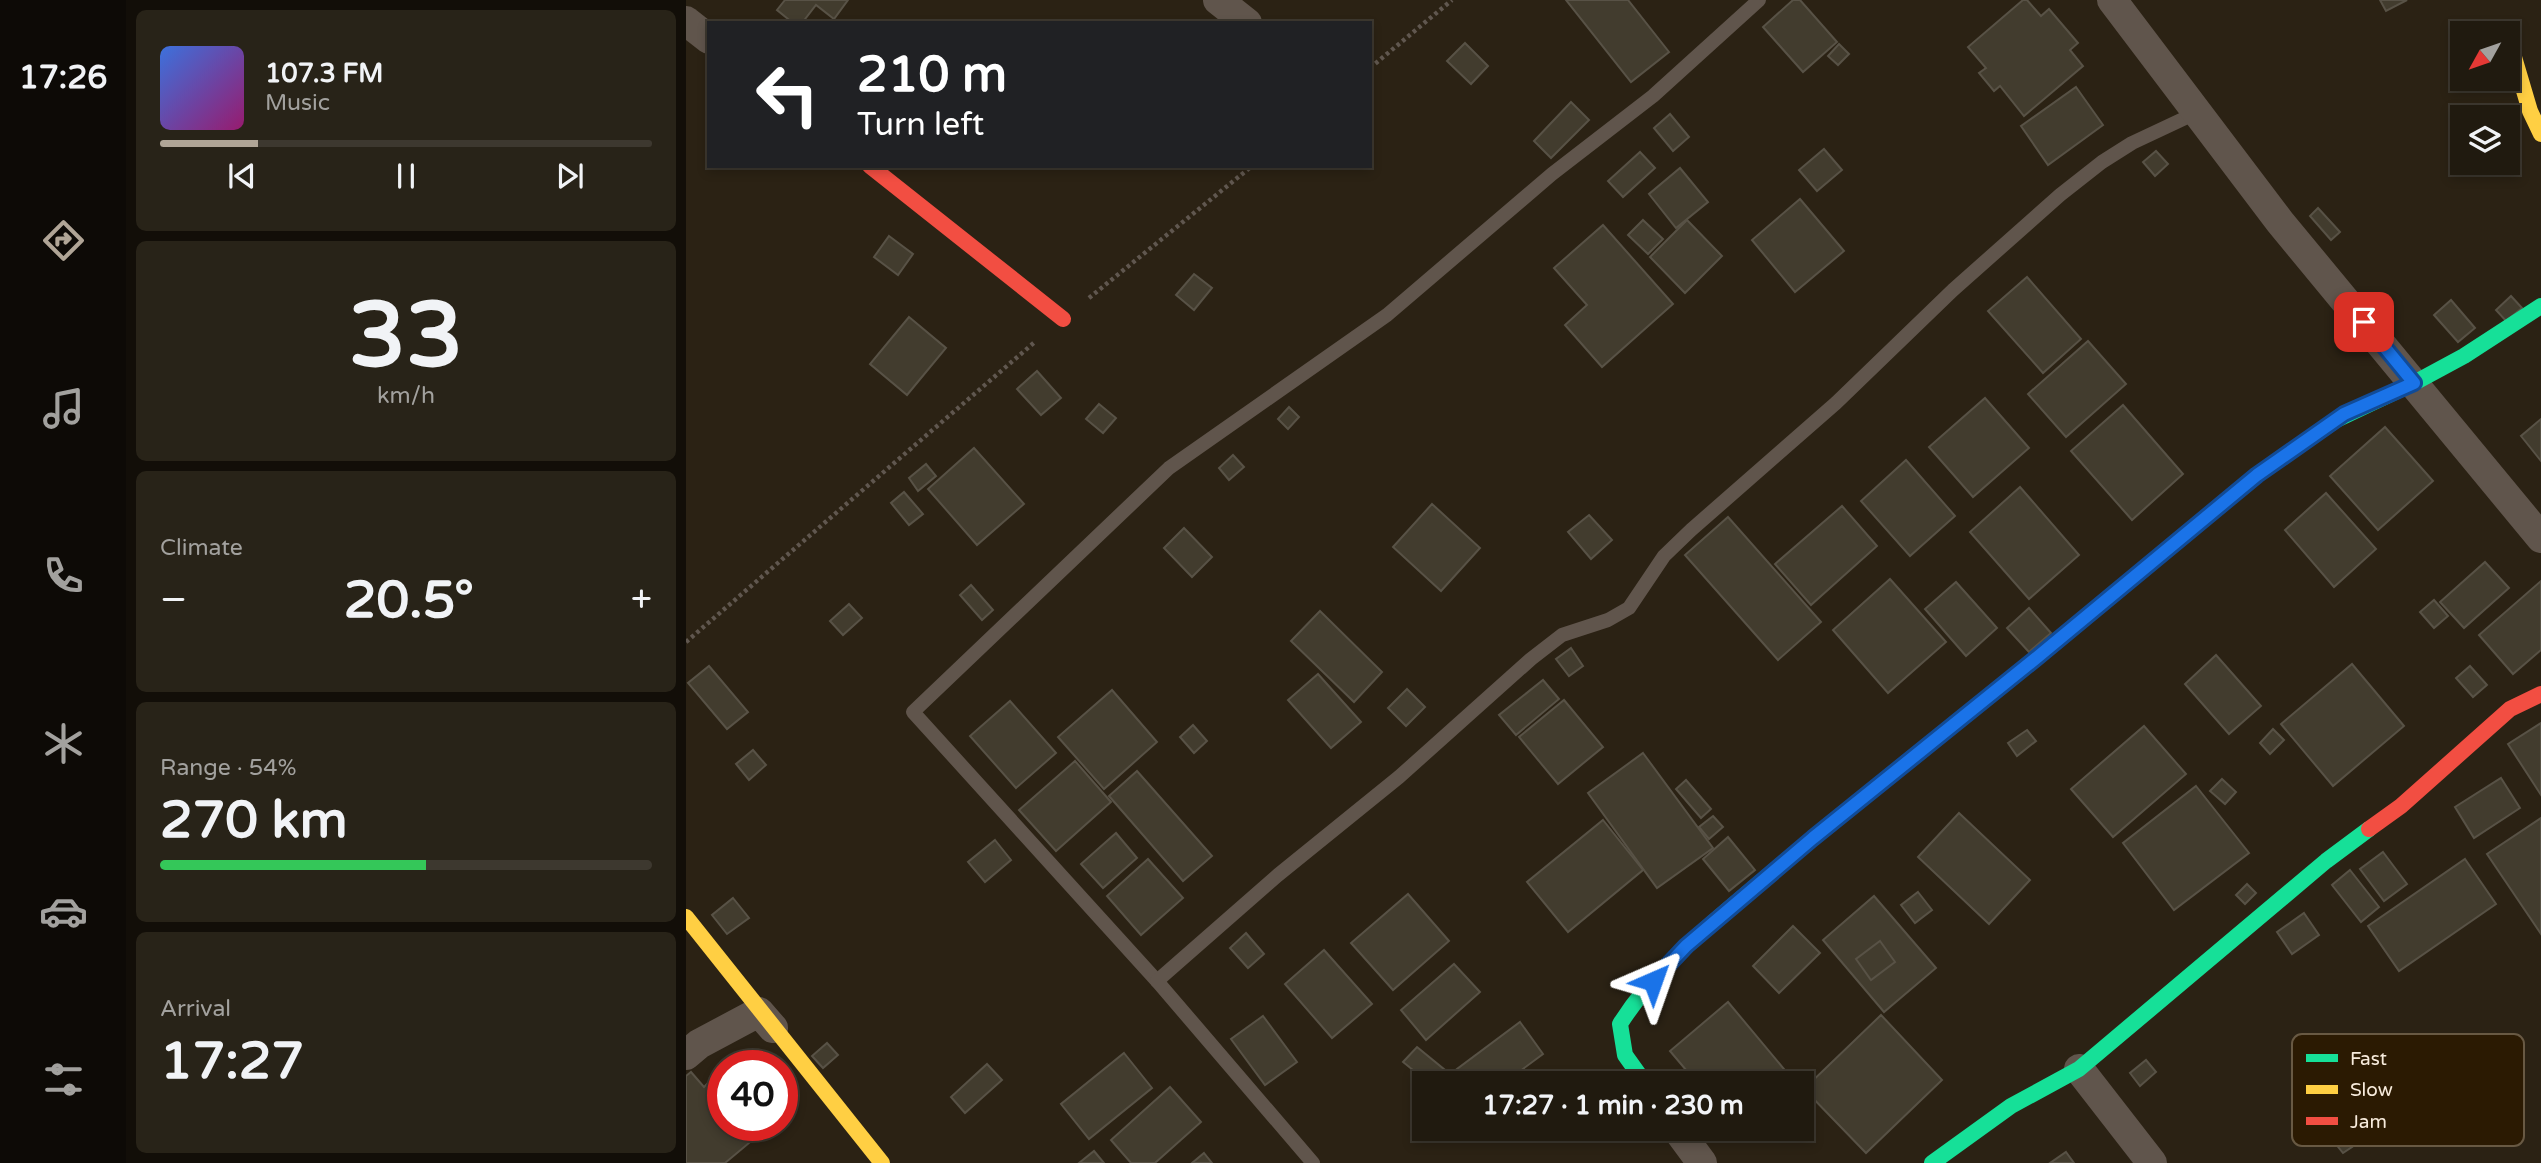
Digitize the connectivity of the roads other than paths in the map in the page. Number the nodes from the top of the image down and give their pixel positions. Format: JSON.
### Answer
{"nodes":[{"id":1,"x":1218,"y":0,"type":"edge"},
{"id":2,"x":1759,"y":0,"type":"edge"},
{"id":3,"x":2112,"y":0,"type":"edge"},
{"id":4,"x":686,"y":21,"type":"edge"},
{"id":5,"x":1244,"y":21,"type":"edge"},
{"id":6,"x":707,"y":37,"type":"edge"},
{"id":7,"x":2520,"y":77,"type":"edge"},
{"id":8,"x":2198,"y":112,"type":"junction"},
{"id":9,"x":2541,"y":134,"type":"edge"},
{"id":10,"x":873,"y":168,"type":"edge"},
{"id":11,"x":2541,"y":305,"type":"edge"},
{"id":12,"x":1063,"y":320,"type":"road end"},
{"id":13,"x":2414,"y":383,"type":"junction"},
{"id":14,"x":2541,"y":538,"type":"edge"},
{"id":15,"x":2541,"y":694,"type":"edge"},
{"id":16,"x":686,"y":917,"type":"edge"},
{"id":17,"x":1157,"y":981,"type":"junction"},
{"id":18,"x":783,"y":1038,"type":"junction"},
{"id":19,"x":686,"y":1055,"type":"edge"},
{"id":20,"x":2079,"y":1069,"type":"junction"},
{"id":21,"x":1636,"y":1071,"type":"edge"},
{"id":22,"x":1686,"y":1141,"type":"edge"},
{"id":23,"x":882,"y":1163,"type":"edge"},
{"id":24,"x":1312,"y":1163,"type":"edge"},
{"id":25,"x":1702,"y":1163,"type":"edge"},
{"id":26,"x":1931,"y":1163,"type":"edge"},
{"id":27,"x":2152,"y":1163,"type":"edge"}],
"edges":[{"from":1,"to":5,"type":"street"},
{"from":2,"to":17,"type":"lane"},
{"from":3,"to":8,"type":"street"},
{"from":4,"to":6,"type":"street"},
{"from":7,"to":9,"type":"street"},
{"from":8,"to":13,"type":"street"},
{"from":8,"to":17,"type":"lane"},
{"from":10,"to":12,"type":"street"},
{"from":11,"to":13,"type":"street"},
{"from":13,"to":14,"type":"street"},
{"from":13,"to":21,"type":"street"},
{"from":15,"to":20,"type":"street"},
{"from":16,"to":18,"type":"street"},
{"from":17,"to":24,"type":"lane"},
{"from":18,"to":19,"type":"street"},
{"from":18,"to":23,"type":"street"},
{"from":20,"to":26,"type":"street"},
{"from":20,"to":27,"type":"street"},
{"from":22,"to":25,"type":"street"}]}
